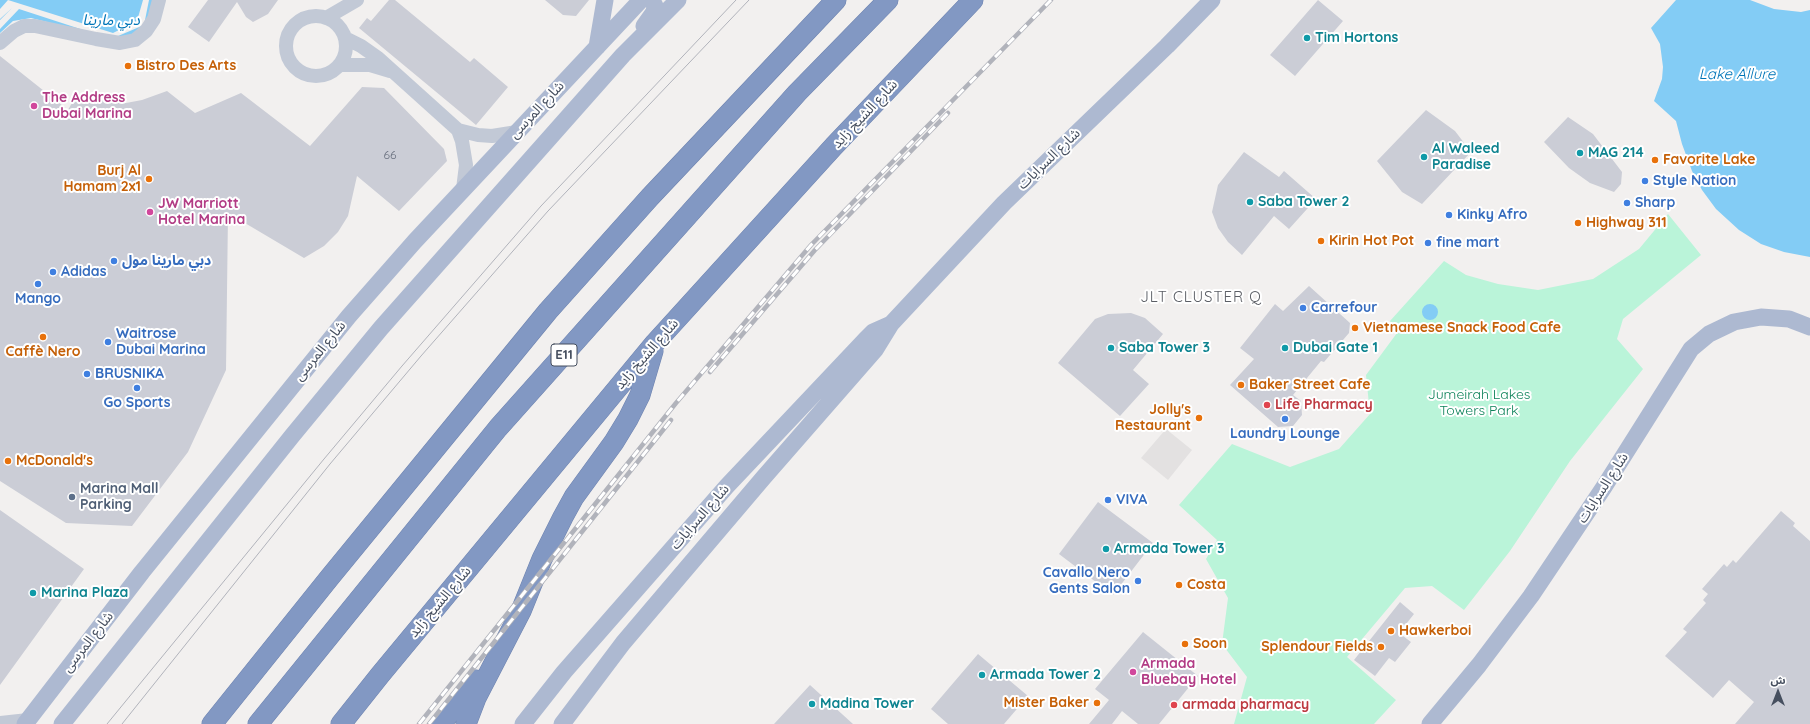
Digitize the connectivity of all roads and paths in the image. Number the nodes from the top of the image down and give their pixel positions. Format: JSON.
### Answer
{"nodes":[{"id":1,"x":159,"y":0,"type":"edge"},
{"id":2,"x":605,"y":0,"type":"edge"},
{"id":3,"x":641,"y":0,"type":"edge"},
{"id":4,"x":652,"y":0,"type":"edge"},
{"id":5,"x":678,"y":0,"type":"edge"},
{"id":6,"x":836,"y":0,"type":"edge"},
{"id":7,"x":888,"y":0,"type":"edge"},
{"id":8,"x":973,"y":0,"type":"edge"},
{"id":9,"x":1212,"y":0,"type":"edge"},
{"id":10,"x":355,"y":2,"type":"edge"},
{"id":11,"x":326,"y":18,"type":"junction"},
{"id":12,"x":344,"y":35,"type":"junction"},
{"id":13,"x":0,"y":43,"type":"edge"},
{"id":14,"x":597,"y":47,"type":"junction"},
{"id":15,"x":623,"y":55,"type":"junction"},
{"id":16,"x":339,"y":65,"type":"junction"},
{"id":17,"x":394,"y":72,"type":"junction"},
{"id":18,"x":458,"y":130,"type":"junction"},
{"id":19,"x":517,"y":132,"type":"junction"},
{"id":20,"x":463,"y":189,"type":"junction"},
{"id":21,"x":891,"y":324,"type":"junction"},
{"id":22,"x":1810,"y":327,"type":"edge"},
{"id":23,"x":655,"y":343,"type":"junction"},
{"id":24,"x":507,"y":641,"type":"junction"},
{"id":25,"x":26,"y":722,"type":"edge"},
{"id":26,"x":0,"y":723,"type":"edge"},
{"id":27,"x":62,"y":724,"type":"edge"},
{"id":28,"x":212,"y":724,"type":"edge"},
{"id":29,"x":258,"y":724,"type":"edge"},
{"id":30,"x":341,"y":724,"type":"edge"},
{"id":31,"x":441,"y":724,"type":"edge"},
{"id":32,"x":466,"y":724,"type":"edge"},
{"id":33,"x":523,"y":724,"type":"edge"},
{"id":34,"x":562,"y":724,"type":"edge"},
{"id":35,"x":1430,"y":724,"type":"edge"}],
"edges":[{"from":1,"to":13,"type":"street"},
{"from":2,"to":14,"type":"main road"},
{"from":3,"to":14,"type":"main road","name":"شارع المرسى"},
{"from":4,"to":15,"type":"main road"},
{"from":5,"to":15,"type":"main road","name":"شارع المرسى"},
{"from":6,"to":28,"type":"highway"},
{"from":7,"to":29,"type":"highway","number":"E11"},
{"from":8,"to":23,"type":"highway","name":"شارع الشيخ زايد"},
{"from":9,"to":21,"type":"main road","name":"شارع السرايات"},
{"from":10,"to":11,"type":"street"},
{"from":10,"to":12,"type":"street"},
{"from":11,"to":12,"type":"street"},
{"from":11,"to":16,"type":"street"},
{"from":12,"to":16,"type":"street"},
{"from":12,"to":17,"type":"street"},
{"from":14,"to":19,"type":"main road","name":"شارع المرسى"},
{"from":15,"to":27,"type":"main road","name":"شارع المرسى"},
{"from":16,"to":17,"type":"street"},
{"from":17,"to":18,"type":"street"},
{"from":18,"to":19,"type":"street"},
{"from":18,"to":20,"type":"street"},
{"from":19,"to":20,"type":"main road","name":"شارع المرسى"},
{"from":20,"to":25,"type":"main road","name":"شارع المرسى"},
{"from":21,"to":33,"type":"main road","name":"شارع السرايات"},
{"from":21,"to":34,"type":"main road","name":"شارع السرايات"},
{"from":22,"to":35,"type":"main road","name":"شارع السرايات"},
{"from":23,"to":24,"type":"highway"},
{"from":23,"to":30,"type":"highway","name":"شارع الشيخ زايد"},
{"from":24,"to":31,"type":"highway"},
{"from":24,"to":32,"type":"highway"},
{"from":25,"to":26,"type":"street"}]}
